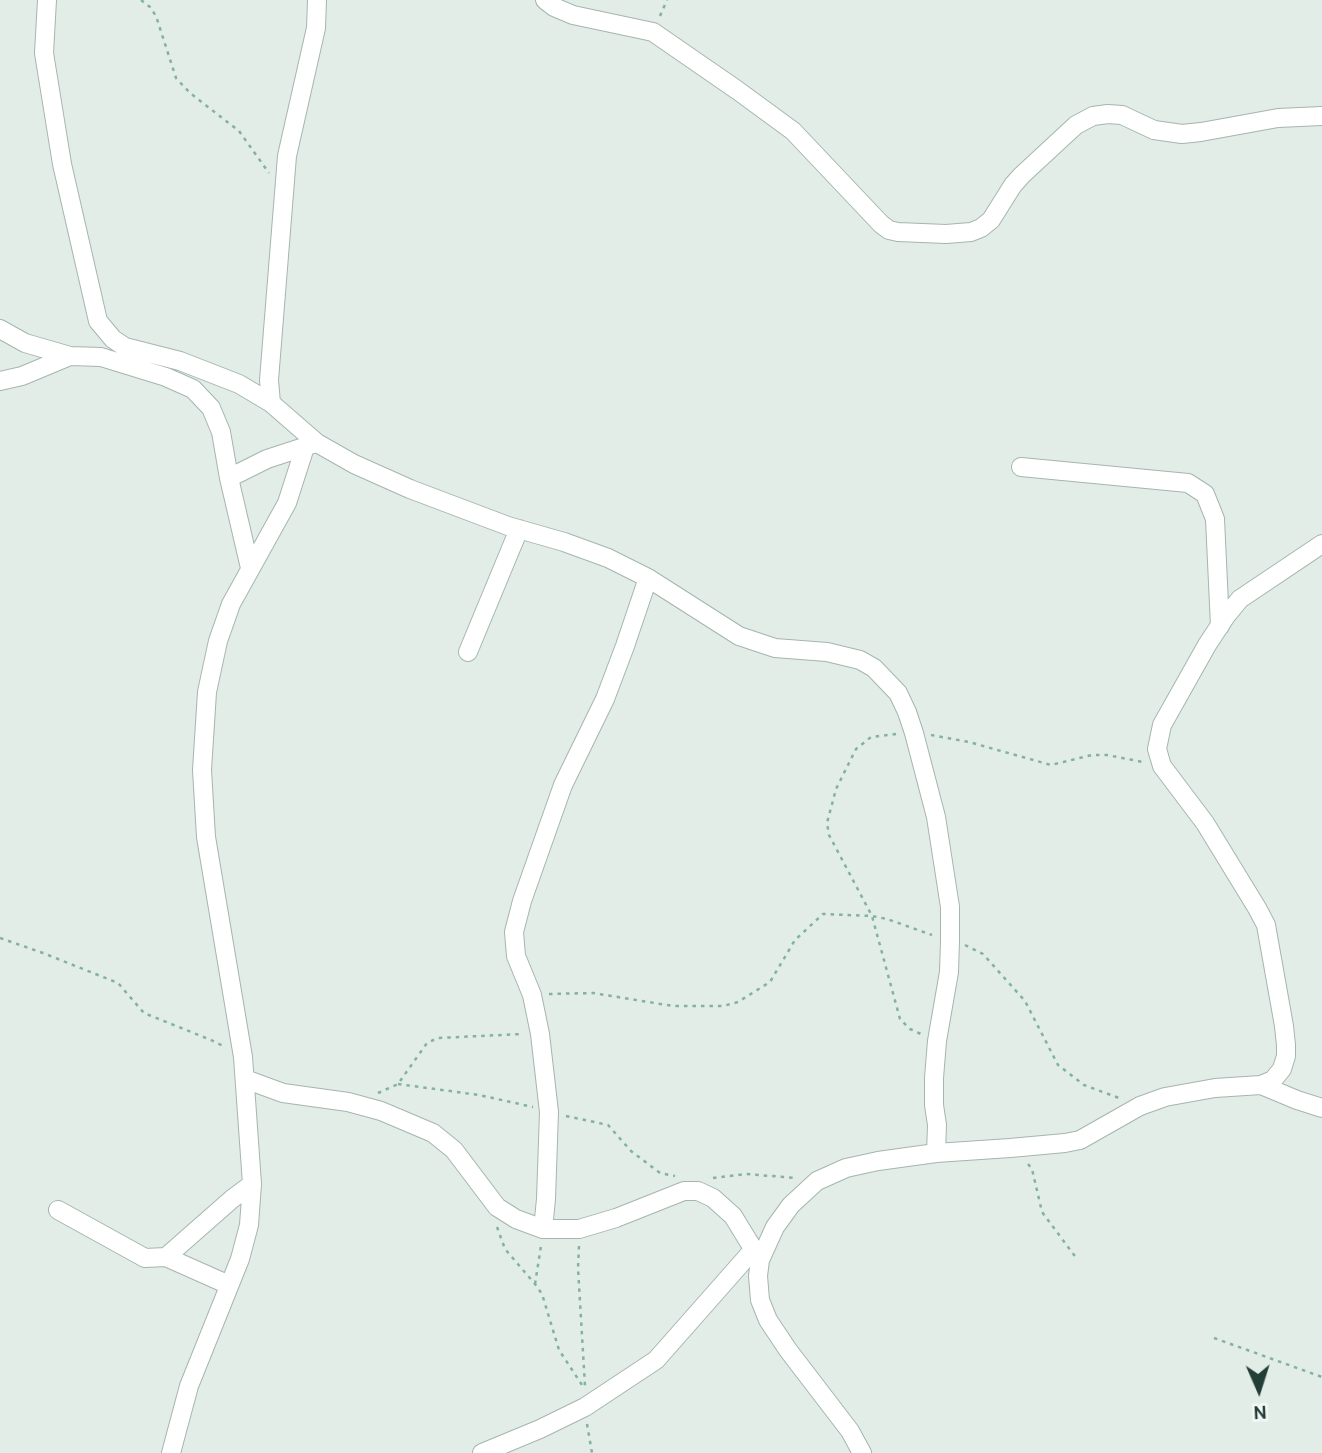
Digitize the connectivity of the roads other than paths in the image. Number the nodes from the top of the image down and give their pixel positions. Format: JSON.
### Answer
{"nodes":[{"id":1,"x":47,"y":0,"type":"edge"},
{"id":2,"x":317,"y":0,"type":"edge"},
{"id":3,"x":545,"y":0,"type":"edge"},
{"id":4,"x":1322,"y":116,"type":"edge"},
{"id":5,"x":0,"y":329,"type":"edge"},
{"id":6,"x":69,"y":356,"type":"junction"},
{"id":7,"x":0,"y":381,"type":"edge"},
{"id":8,"x":271,"y":403,"type":"junction"},
{"id":9,"x":311,"y":445,"type":"junction"},
{"id":10,"x":1021,"y":467,"type":"dead end"},
{"id":11,"x":229,"y":478,"type":"junction"},
{"id":12,"x":519,"y":530,"type":"junction"},
{"id":13,"x":1322,"y":544,"type":"edge"},
{"id":14,"x":250,"y":568,"type":"junction"},
{"id":15,"x":648,"y":578,"type":"junction"},
{"id":16,"x":1220,"y":626,"type":"junction"},
{"id":17,"x":468,"y":652,"type":"dead end"},
{"id":18,"x":1283,"y":1065,"type":"junction"},
{"id":19,"x":245,"y":1079,"type":"junction"},
{"id":20,"x":1261,"y":1084,"type":"junction"},
{"id":21,"x":1292,"y":1098,"type":"junction"},
{"id":22,"x":1322,"y":1108,"type":"edge"},
{"id":23,"x":936,"y":1153,"type":"junction"},
{"id":24,"x":252,"y":1184,"type":"junction"},
{"id":25,"x":58,"y":1210,"type":"dead end"},
{"id":26,"x":543,"y":1229,"type":"junction"},
{"id":27,"x":757,"y":1255,"type":"junction"},
{"id":28,"x":166,"y":1257,"type":"junction"},
{"id":29,"x":229,"y":1285,"type":"junction"},
{"id":30,"x":172,"y":1453,"type":"edge"},
{"id":31,"x":482,"y":1453,"type":"edge"},
{"id":32,"x":862,"y":1453,"type":"edge"}],
"edges":[{"from":1,"to":8,"type":"street"},
{"from":2,"to":8,"type":"street"},
{"from":3,"to":4,"type":"street"},
{"from":5,"to":6,"type":"street"},
{"from":6,"to":7,"type":"street"},
{"from":6,"to":11,"type":"street"},
{"from":8,"to":9,"type":"street"},
{"from":9,"to":11,"type":"street"},
{"from":9,"to":12,"type":"street"},
{"from":9,"to":14,"type":"street"},
{"from":10,"to":16,"type":"street"},
{"from":11,"to":14,"type":"street"},
{"from":12,"to":15,"type":"street"},
{"from":12,"to":17,"type":"street"},
{"from":13,"to":16,"type":"street"},
{"from":14,"to":19,"type":"street"},
{"from":15,"to":23,"type":"street"},
{"from":15,"to":26,"type":"street"},
{"from":16,"to":18,"type":"street"},
{"from":18,"to":20,"type":"street"},
{"from":18,"to":21,"type":"street"},
{"from":19,"to":24,"type":"street"},
{"from":19,"to":26,"type":"street"},
{"from":20,"to":21,"type":"street"},
{"from":20,"to":23,"type":"street"},
{"from":21,"to":22,"type":"street"},
{"from":23,"to":27,"type":"street"},
{"from":24,"to":28,"type":"street"},
{"from":24,"to":29,"type":"street"},
{"from":25,"to":28,"type":"street"},
{"from":26,"to":27,"type":"street"},
{"from":27,"to":31,"type":"street"},
{"from":27,"to":32,"type":"street"},
{"from":28,"to":29,"type":"street"},
{"from":29,"to":30,"type":"street"}]}
